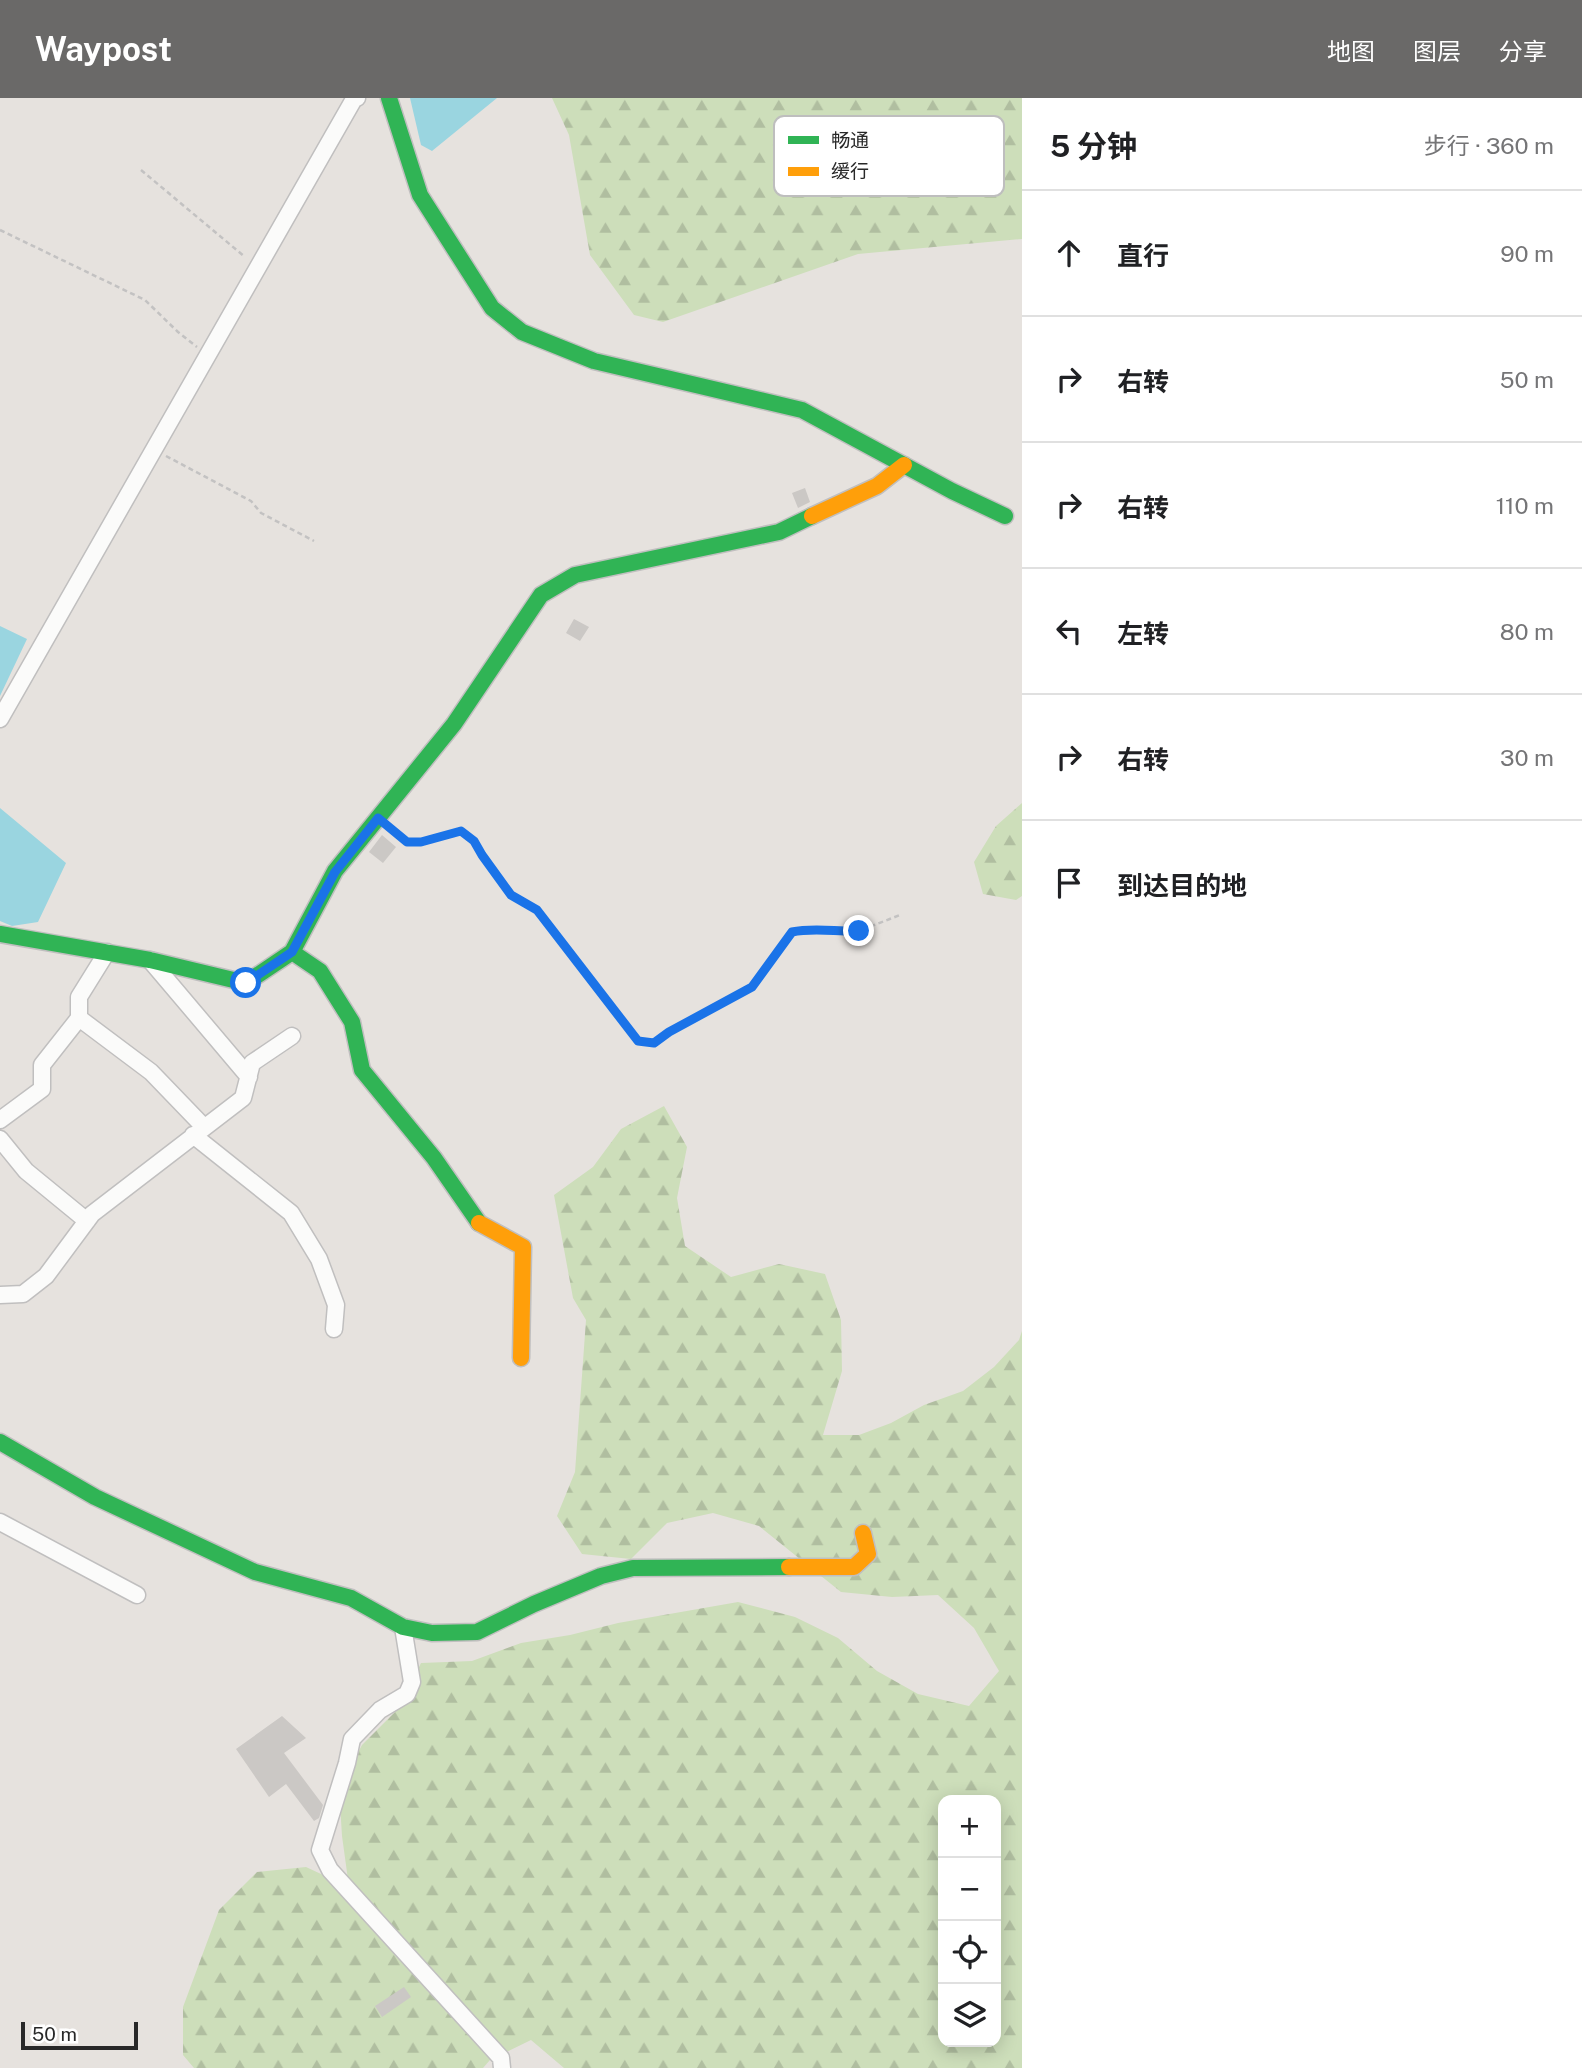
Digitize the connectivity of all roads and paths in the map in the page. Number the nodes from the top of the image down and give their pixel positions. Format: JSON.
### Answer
{"nodes":[{"id":1,"x":357,"y":98,"type":"edge"},
{"id":2,"x":389,"y":98,"type":"edge"},
{"id":3,"x":141,"y":170,"type":"dead end"},
{"id":4,"x":0,"y":230,"type":"edge"},
{"id":5,"x":258,"y":268,"type":"junction"},
{"id":6,"x":208,"y":355,"type":"junction"},
{"id":7,"x":154,"y":449,"type":"junction"},
{"id":8,"x":904,"y":465,"type":"junction"},
{"id":9,"x":1022,"y":513,"type":"edge"},
{"id":10,"x":314,"y":541,"type":"dead end"},
{"id":11,"x":0,"y":719,"type":"edge"},
{"id":12,"x":378,"y":818,"type":"junction"},
{"id":13,"x":900,"y":915,"type":"dead end"},
{"id":14,"x":0,"y":934,"type":"edge"},
{"id":15,"x":107,"y":952,"type":"junction"},
{"id":16,"x":292,"y":952,"type":"junction"},
{"id":17,"x":150,"y":960,"type":"junction"},
{"id":18,"x":79,"y":1018,"type":"junction"},
{"id":19,"x":292,"y":1036,"type":"dead end"},
{"id":20,"x":248,"y":1077,"type":"junction"},
{"id":21,"x":0,"y":1120,"type":"edge"},
{"id":22,"x":198,"y":1131,"type":"junction"},
{"id":23,"x":0,"y":1139,"type":"edge"},
{"id":24,"x":87,"y":1221,"type":"junction"},
{"id":25,"x":0,"y":1295,"type":"edge"},
{"id":26,"x":334,"y":1329,"type":"dead end"},
{"id":27,"x":521,"y":1358,"type":"dead end"},
{"id":28,"x":0,"y":1442,"type":"edge"},
{"id":29,"x":0,"y":1522,"type":"edge"},
{"id":30,"x":863,"y":1533,"type":"dead end"},
{"id":31,"x":137,"y":1595,"type":"dead end"},
{"id":32,"x":403,"y":1627,"type":"junction"},
{"id":33,"x":502,"y":2068,"type":"edge"}],
"edges":[{"from":1,"to":5,"type":"street"},
{"from":2,"to":8,"type":"street"},
{"from":3,"to":5,"type":"path"},
{"from":4,"to":6,"type":"path"},
{"from":5,"to":6,"type":"street"},
{"from":6,"to":7,"type":"street"},
{"from":7,"to":10,"type":"path"},
{"from":7,"to":11,"type":"street"},
{"from":8,"to":9,"type":"street"},
{"from":8,"to":12,"type":"street"},
{"from":12,"to":13,"type":"path"},
{"from":12,"to":16,"type":"street"},
{"from":14,"to":15,"type":"street"},
{"from":15,"to":17,"type":"street"},
{"from":15,"to":18,"type":"street"},
{"from":16,"to":17,"type":"street"},
{"from":16,"to":27,"type":"street"},
{"from":17,"to":20,"type":"street"},
{"from":18,"to":21,"type":"street"},
{"from":18,"to":22,"type":"street"},
{"from":19,"to":20,"type":"street"},
{"from":20,"to":22,"type":"street"},
{"from":22,"to":24,"type":"street"},
{"from":22,"to":26,"type":"street"},
{"from":23,"to":24,"type":"street"},
{"from":24,"to":25,"type":"street"},
{"from":28,"to":32,"type":"street"},
{"from":29,"to":31,"type":"street"},
{"from":30,"to":32,"type":"street"},
{"from":32,"to":33,"type":"street"}]}
